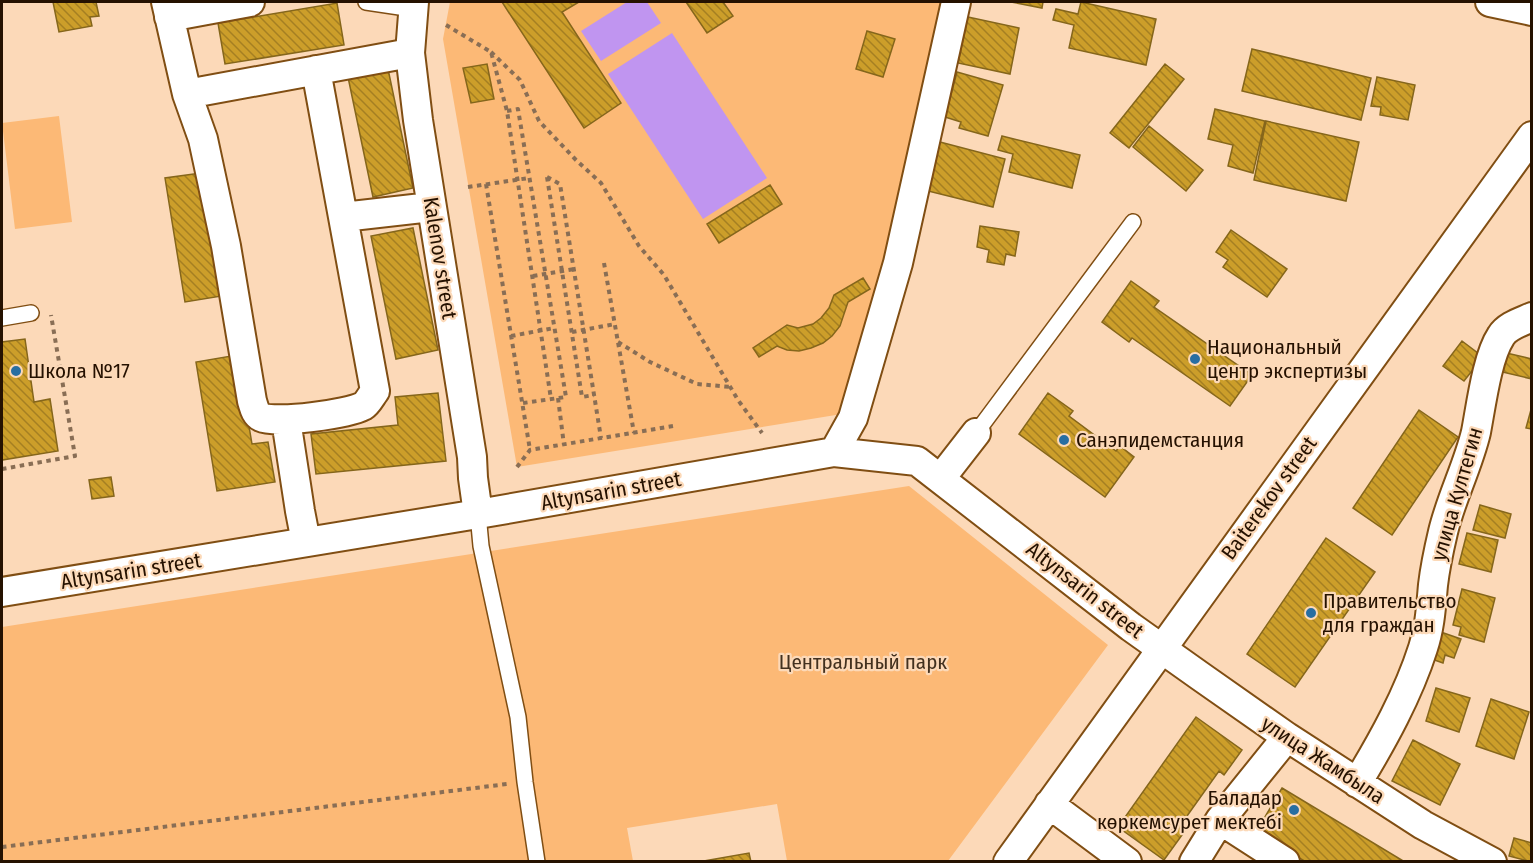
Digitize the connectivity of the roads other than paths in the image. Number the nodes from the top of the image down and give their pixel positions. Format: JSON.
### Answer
{"nodes":[{"id":1,"x":250,"y":2,"type":"edge"},
{"id":2,"x":366,"y":2,"type":"edge"},
{"id":3,"x":957,"y":2,"type":"edge"},
{"id":4,"x":1490,"y":2,"type":"edge"},
{"id":5,"x":413,"y":5,"type":"edge"},
{"id":6,"x":168,"y":9,"type":"edge"},
{"id":7,"x":1532,"y":11,"type":"edge"},
{"id":8,"x":410,"y":53,"type":"junction"},
{"id":9,"x":316,"y":70,"type":"junction"},
{"id":10,"x":188,"y":94,"type":"junction"},
{"id":11,"x":1532,"y":136,"type":"edge"},
{"id":12,"x":431,"y":207,"type":"junction"},
{"id":13,"x":343,"y":217,"type":"junction"},
{"id":14,"x":1132,"y":222,"type":"dead end"},
{"id":15,"x":31,"y":312,"type":"road end"},
{"id":16,"x":1532,"y":317,"type":"edge"},
{"id":17,"x":2,"y":318,"type":"edge"},
{"id":18,"x":286,"y":420,"type":"junction"},
{"id":19,"x":976,"y":433,"type":"joint"},
{"id":20,"x":834,"y":452,"type":"junction"},
{"id":21,"x":941,"y":478,"type":"junction"},
{"id":22,"x":478,"y":514,"type":"junction"},
{"id":23,"x":306,"y":542,"type":"junction"},
{"id":24,"x":2,"y":592,"type":"edge"},
{"id":25,"x":1161,"y":648,"type":"junction"},
{"id":26,"x":1287,"y":737,"type":"junction"},
{"id":27,"x":1357,"y":783,"type":"junction"},
{"id":28,"x":1049,"y":804,"type":"junction"},
{"id":29,"x":1220,"y":820,"type":"junction"},
{"id":30,"x":537,"y":861,"type":"edge"},
{"id":31,"x":1008,"y":861,"type":"edge"},
{"id":32,"x":1127,"y":861,"type":"edge"},
{"id":33,"x":1194,"y":861,"type":"edge"},
{"id":34,"x":1285,"y":861,"type":"edge"},
{"id":35,"x":1492,"y":861,"type":"edge"}],
"edges":[{"from":1,"to":6,"type":"street"},
{"from":2,"to":5,"type":"lane"},
{"from":3,"to":20,"type":"street"},
{"from":4,"to":7,"type":"street"},
{"from":5,"to":8,"type":"street","name":"Kalenov street"},
{"from":6,"to":10,"type":"street"},
{"from":8,"to":9,"type":"street"},
{"from":8,"to":12,"type":"street","name":"Kalenov street"},
{"from":9,"to":10,"type":"street"},
{"from":9,"to":13,"type":"street"},
{"from":10,"to":18,"type":"street"},
{"from":11,"to":25,"type":"street","name":"Baiterekov street"},
{"from":12,"to":13,"type":"street"},
{"from":12,"to":22,"type":"street","name":"Kalenov street"},
{"from":13,"to":18,"type":"street"},
{"from":14,"to":19,"type":"lane"},
{"from":15,"to":17,"type":"lane"},
{"from":16,"to":27,"type":"street","name":"улица Култегин"},
{"from":18,"to":23,"type":"street"},
{"from":19,"to":21,"type":"street"},
{"from":20,"to":21,"type":"street","name":"Altynsarin street"},
{"from":20,"to":22,"type":"street","name":"Altynsarin street"},
{"from":21,"to":25,"type":"street","name":"Altynsarin street"},
{"from":22,"to":23,"type":"street","name":"Altynsarin street"},
{"from":22,"to":30,"type":"lane"},
{"from":23,"to":24,"type":"street","name":"Altynsarin street"},
{"from":25,"to":26,"type":"street","name":"улица Жамбыла"},
{"from":25,"to":28,"type":"street","name":"Baiterekov street"},
{"from":26,"to":27,"type":"street","name":"улица Жамбыла"},
{"from":26,"to":29,"type":"street"},
{"from":27,"to":35,"type":"street","name":"улица Жамбыла"},
{"from":28,"to":31,"type":"street","name":"Baiterekov street"},
{"from":28,"to":32,"type":"street"},
{"from":29,"to":33,"type":"street"},
{"from":29,"to":34,"type":"street"}]}
